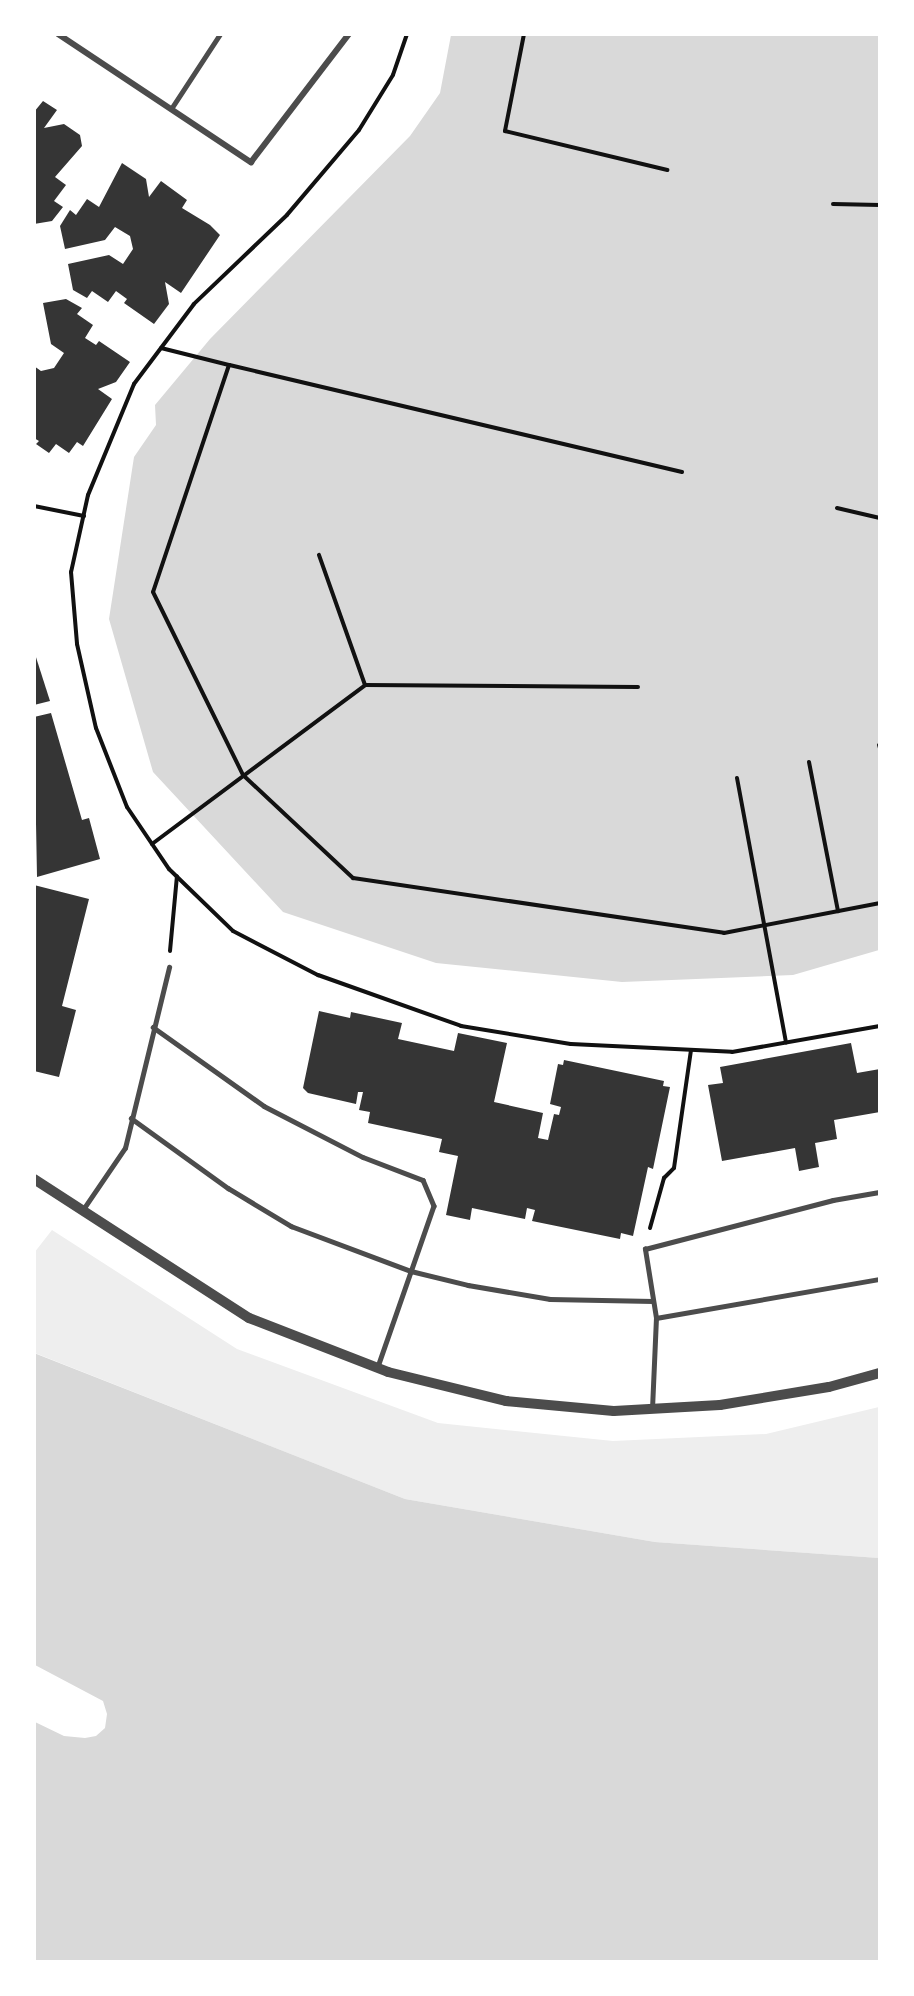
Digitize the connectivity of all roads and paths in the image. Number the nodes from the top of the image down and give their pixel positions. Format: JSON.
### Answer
{"nodes":[{"id":1,"x":58,"y":34,"type":"edge"},
{"id":2,"x":220,"y":34,"type":"edge"},
{"id":3,"x":349,"y":34,"type":"edge"},
{"id":4,"x":407,"y":34,"type":"edge"},
{"id":5,"x":524,"y":34,"type":"edge"},
{"id":6,"x":171,"y":109,"type":"junction"},
{"id":7,"x":667,"y":170,"type":"dead end"},
{"id":8,"x":833,"y":204,"type":"dead end"},
{"id":9,"x":879,"y":205,"type":"edge"},
{"id":10,"x":160,"y":348,"type":"junction"},
{"id":11,"x":229,"y":364,"type":"junction"},
{"id":12,"x":682,"y":472,"type":"dead end"},
{"id":13,"x":34,"y":506,"type":"edge"},
{"id":14,"x":837,"y":508,"type":"dead end"},
{"id":15,"x":84,"y":516,"type":"junction"},
{"id":16,"x":879,"y":518,"type":"edge"},
{"id":17,"x":319,"y":555,"type":"dead end"},
{"id":18,"x":365,"y":685,"type":"junction"},
{"id":19,"x":638,"y":687,"type":"dead end"},
{"id":20,"x":809,"y":762,"type":"dead end"},
{"id":21,"x":243,"y":775,"type":"junction"},
{"id":22,"x":737,"y":778,"type":"dead end"},
{"id":23,"x":152,"y":843,"type":"junction"},
{"id":24,"x":177,"y":876,"type":"junction"},
{"id":25,"x":879,"y":903,"type":"edge"},
{"id":26,"x":838,"y":911,"type":"junction"},
{"id":27,"x":766,"y":925,"type":"junction"},
{"id":28,"x":169,"y":966,"type":"joint"},
{"id":29,"x":153,"y":1026,"type":"junction"},
{"id":30,"x":879,"y":1026,"type":"edge"},
{"id":31,"x":786,"y":1043,"type":"junction"},
{"id":32,"x":691,"y":1050,"type":"junction"},
{"id":33,"x":131,"y":1118,"type":"junction"},
{"id":34,"x":34,"y":1179,"type":"edge"},
{"id":35,"x":879,"y":1192,"type":"edge"},
{"id":36,"x":82,"y":1211,"type":"junction"},
{"id":37,"x":645,"y":1249,"type":"junction"},
{"id":38,"x":411,"y":1271,"type":"junction"},
{"id":39,"x":879,"y":1279,"type":"edge"},
{"id":40,"x":653,"y":1300,"type":"junction"},
{"id":41,"x":656,"y":1318,"type":"junction"},
{"id":42,"x":378,"y":1368,"type":"junction"},
{"id":43,"x":879,"y":1373,"type":"edge"},
{"id":44,"x":652,"y":1409,"type":"junction"}],
"edges":[{"from":1,"to":6,"type":"street"},
{"from":2,"to":6,"type":"lane"},
{"from":3,"to":6,"type":"street"},
{"from":4,"to":10,"type":"path"},
{"from":5,"to":7,"type":"path"},
{"from":8,"to":9,"type":"path"},
{"from":10,"to":11,"type":"path"},
{"from":10,"to":15,"type":"path"},
{"from":11,"to":12,"type":"path"},
{"from":11,"to":21,"type":"path"},
{"from":13,"to":15,"type":"path"},
{"from":14,"to":16,"type":"path"},
{"from":15,"to":23,"type":"path"},
{"from":17,"to":18,"type":"path"},
{"from":18,"to":19,"type":"path"},
{"from":18,"to":21,"type":"path"},
{"from":20,"to":26,"type":"path"},
{"from":21,"to":23,"type":"path"},
{"from":21,"to":27,"type":"path"},
{"from":22,"to":27,"type":"path"},
{"from":23,"to":24,"type":"path"},
{"from":24,"to":28,"type":"path"},
{"from":24,"to":32,"type":"path"},
{"from":25,"to":26,"type":"path"},
{"from":26,"to":27,"type":"path"},
{"from":27,"to":31,"type":"path"},
{"from":28,"to":29,"type":"lane"},
{"from":29,"to":33,"type":"lane"},
{"from":29,"to":38,"type":"lane"},
{"from":30,"to":31,"type":"path"},
{"from":31,"to":32,"type":"path"},
{"from":32,"to":37,"type":"path"},
{"from":33,"to":36,"type":"lane"},
{"from":33,"to":38,"type":"lane"},
{"from":34,"to":36,"type":"street"},
{"from":35,"to":37,"type":"lane"},
{"from":36,"to":42,"type":"street"},
{"from":37,"to":40,"type":"lane"},
{"from":38,"to":40,"type":"lane"},
{"from":38,"to":42,"type":"lane"},
{"from":39,"to":41,"type":"lane"},
{"from":40,"to":41,"type":"lane"},
{"from":41,"to":44,"type":"lane"},
{"from":42,"to":44,"type":"street"},
{"from":43,"to":44,"type":"street"}]}
